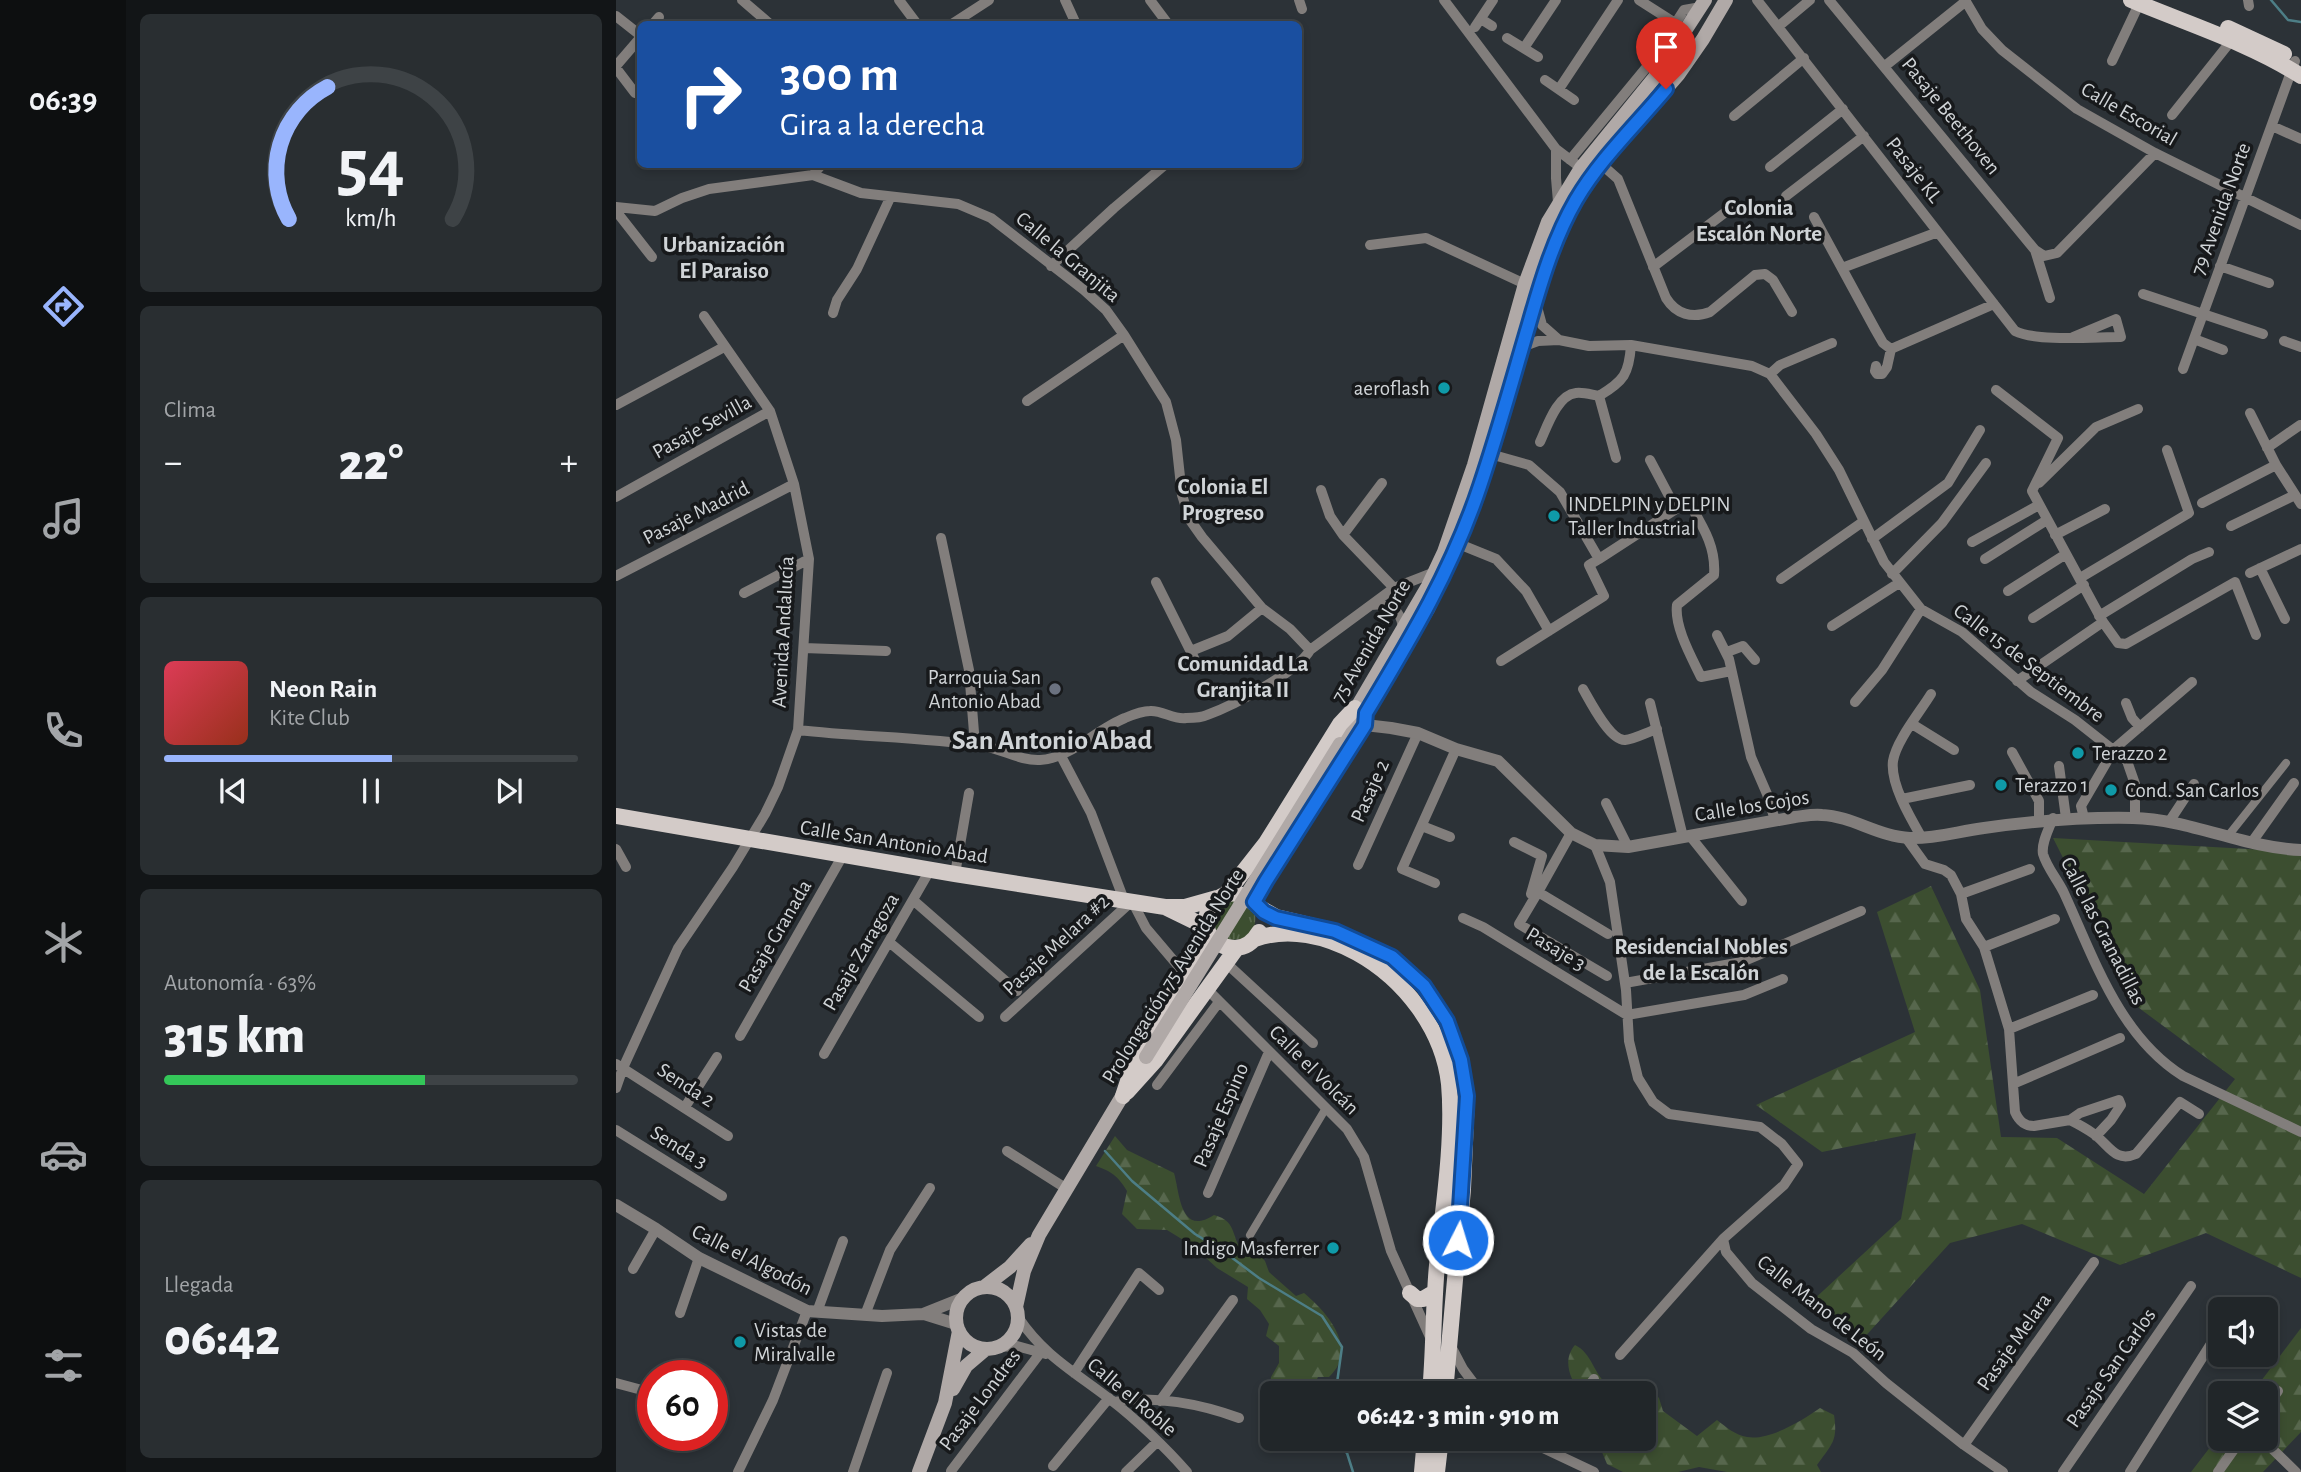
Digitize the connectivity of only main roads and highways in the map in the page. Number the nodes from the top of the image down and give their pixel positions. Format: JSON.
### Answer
{"nodes":[{"id":1,"x":1726,"y":0,"type":"edge"},
{"id":2,"x":2158,"y":0,"type":"edge"},
{"id":3,"x":2135,"y":2,"type":"edge"},
{"id":4,"x":1703,"y":3,"type":"edge"},
{"id":5,"x":2297,"y":68,"type":"edge"},
{"id":6,"x":1362,"y":715,"type":"junction"},
{"id":7,"x":1342,"y":742,"type":"joint"},
{"id":8,"x":616,"y":816,"type":"edge"},
{"id":9,"x":1221,"y":896,"type":"junction"},
{"id":10,"x":1256,"y":904,"type":"junction"},
{"id":11,"x":1165,"y":906,"type":"junction"},
{"id":12,"x":1208,"y":930,"type":"junction"},
{"id":13,"x":1255,"y":939,"type":"junction"},
{"id":14,"x":1236,"y":948,"type":"junction"},
{"id":15,"x":1123,"y":1096,"type":"junction"},
{"id":16,"x":1039,"y":1235,"type":"junction"},
{"id":17,"x":984,"y":1287,"type":"junction"},
{"id":18,"x":1435,"y":1292,"type":"junction"},
{"id":19,"x":1410,"y":1293,"type":"road end"},
{"id":20,"x":1017,"y":1312,"type":"junction"},
{"id":21,"x":958,"y":1327,"type":"junction"},
{"id":22,"x":1442,"y":1344,"type":"junction"},
{"id":23,"x":992,"y":1348,"type":"junction"},
{"id":24,"x":1433,"y":1381,"type":"edge"},
{"id":25,"x":1445,"y":1381,"type":"edge"},
{"id":26,"x":945,"y":1403,"type":"junction"},
{"id":27,"x":1424,"y":1451,"type":"edge"},
{"id":28,"x":1439,"y":1451,"type":"edge"},
{"id":29,"x":919,"y":1472,"type":"edge"},
{"id":30,"x":1422,"y":1472,"type":"edge"},
{"id":31,"x":1437,"y":1472,"type":"edge"}],
"edges":[{"from":1,"to":6,"type":"main road","name":"75 Avenida Norte"},
{"from":2,"to":5,"type":"main road"},
{"from":3,"to":5,"type":"main road"},
{"from":4,"to":6,"type":"main road","name":"75 Avenida Norte"},
{"from":6,"to":7,"type":"main road","name":"75 Avenida Norte"},
{"from":6,"to":9,"type":"main road"},
{"from":6,"to":10,"type":"main road"},
{"from":7,"to":15,"type":"main road","name":"Prolongación 75 Avenida Norte","bridge":true},
{"from":8,"to":11,"type":"main road","name":"Calle San Antonio Abad"},
{"from":9,"to":10,"type":"main road"},
{"from":9,"to":11,"type":"main road","name":"Calle San Antonio Abad"},
{"from":9,"to":12,"type":"main road"},
{"from":10,"to":13,"type":"main road"},
{"from":10,"to":22,"type":"main road"},
{"from":11,"to":12,"type":"main road","name":"Calle San Antonio Abad"},
{"from":12,"to":14,"type":"main road"},
{"from":12,"to":15,"type":"main road"},
{"from":13,"to":14,"type":"main road"},
{"from":13,"to":18,"type":"main road"},
{"from":14,"to":15,"type":"main road"},
{"from":15,"to":16,"type":"main road","name":"Prolongación 75 Avenida Norte"},
{"from":16,"to":17,"type":"main road","name":"Prolongación 75 Avenida Norte"},
{"from":16,"to":20,"type":"main road","name":"Prolongación 75 Avenida Norte"},
{"from":17,"to":20,"type":"main road"},
{"from":17,"to":21,"type":"main road"},
{"from":18,"to":19,"type":"main road"},
{"from":18,"to":22,"type":"main road"},
{"from":20,"to":23,"type":"main road"},
{"from":21,"to":23,"type":"main road"},
{"from":21,"to":26,"type":"main road"},
{"from":22,"to":24,"type":"main road"},
{"from":22,"to":25,"type":"main road"},
{"from":23,"to":26,"type":"main road"},
{"from":26,"to":29,"type":"main road"},
{"from":27,"to":30,"type":"main road"},
{"from":28,"to":31,"type":"main road"}]}
